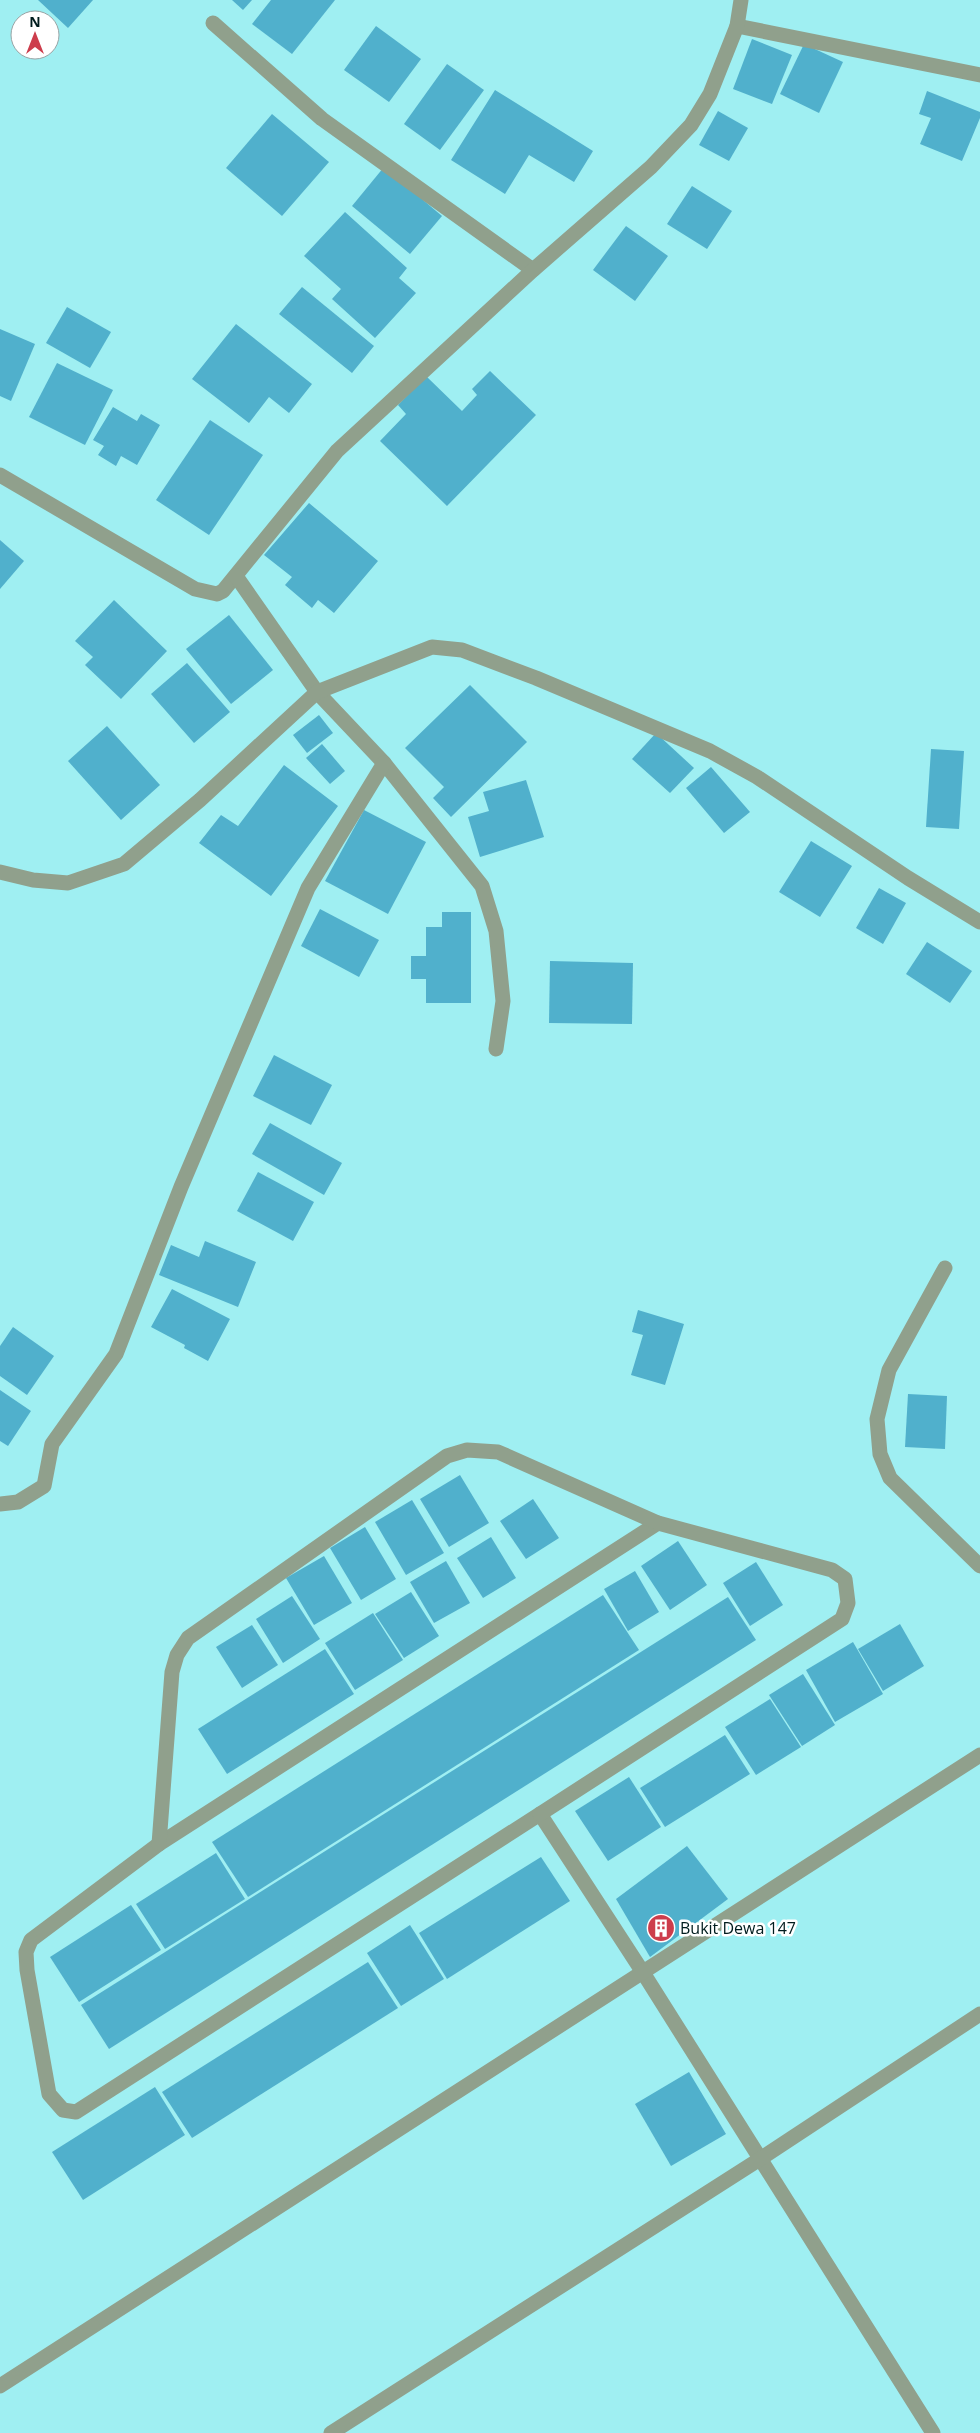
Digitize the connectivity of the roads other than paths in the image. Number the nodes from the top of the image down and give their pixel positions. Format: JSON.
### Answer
{"nodes":[{"id":1,"x":741,"y":0,"type":"edge"},
{"id":2,"x":213,"y":23,"type":"dead end"},
{"id":3,"x":737,"y":26,"type":"junction"},
{"id":4,"x":980,"y":75,"type":"edge"},
{"id":5,"x":533,"y":270,"type":"junction"},
{"id":6,"x":0,"y":475,"type":"edge"},
{"id":7,"x":236,"y":576,"type":"junction"},
{"id":8,"x":317,"y":692,"type":"junction"},
{"id":9,"x":384,"y":763,"type":"junction"},
{"id":10,"x":0,"y":872,"type":"edge"},
{"id":11,"x":980,"y":922,"type":"edge"},
{"id":12,"x":496,"y":1049,"type":"dead end"},
{"id":13,"x":945,"y":1268,"type":"dead end"},
{"id":14,"x":0,"y":1504,"type":"edge"},
{"id":15,"x":658,"y":1524,"type":"junction"},
{"id":16,"x":980,"y":1566,"type":"edge"},
{"id":17,"x":980,"y":1755,"type":"edge"},
{"id":18,"x":540,"y":1814,"type":"junction"},
{"id":19,"x":159,"y":1844,"type":"junction"},
{"id":20,"x":642,"y":1971,"type":"junction"},
{"id":21,"x":980,"y":2014,"type":"edge"},
{"id":22,"x":760,"y":2159,"type":"junction"},
{"id":23,"x":0,"y":2386,"type":"edge"},
{"id":24,"x":331,"y":2433,"type":"edge"},
{"id":25,"x":933,"y":2433,"type":"edge"}],
"edges":[{"from":1,"to":3,"type":"street"},
{"from":2,"to":5,"type":"street"},
{"from":3,"to":4,"type":"street"},
{"from":3,"to":5,"type":"street"},
{"from":5,"to":7,"type":"street"},
{"from":6,"to":7,"type":"street"},
{"from":7,"to":8,"type":"street"},
{"from":8,"to":9,"type":"street"},
{"from":8,"to":10,"type":"street"},
{"from":8,"to":11,"type":"street"},
{"from":9,"to":12,"type":"street"},
{"from":9,"to":14,"type":"street"},
{"from":13,"to":16,"type":"street"},
{"from":15,"to":18,"type":"street"},
{"from":15,"to":19,"type":"street"},
{"from":15,"to":19,"type":"street"},
{"from":17,"to":20,"type":"street"},
{"from":18,"to":19,"type":"street"},
{"from":18,"to":20,"type":"street"},
{"from":20,"to":22,"type":"street"},
{"from":20,"to":23,"type":"street"},
{"from":21,"to":22,"type":"street"},
{"from":22,"to":24,"type":"street"},
{"from":22,"to":25,"type":"street"}]}
